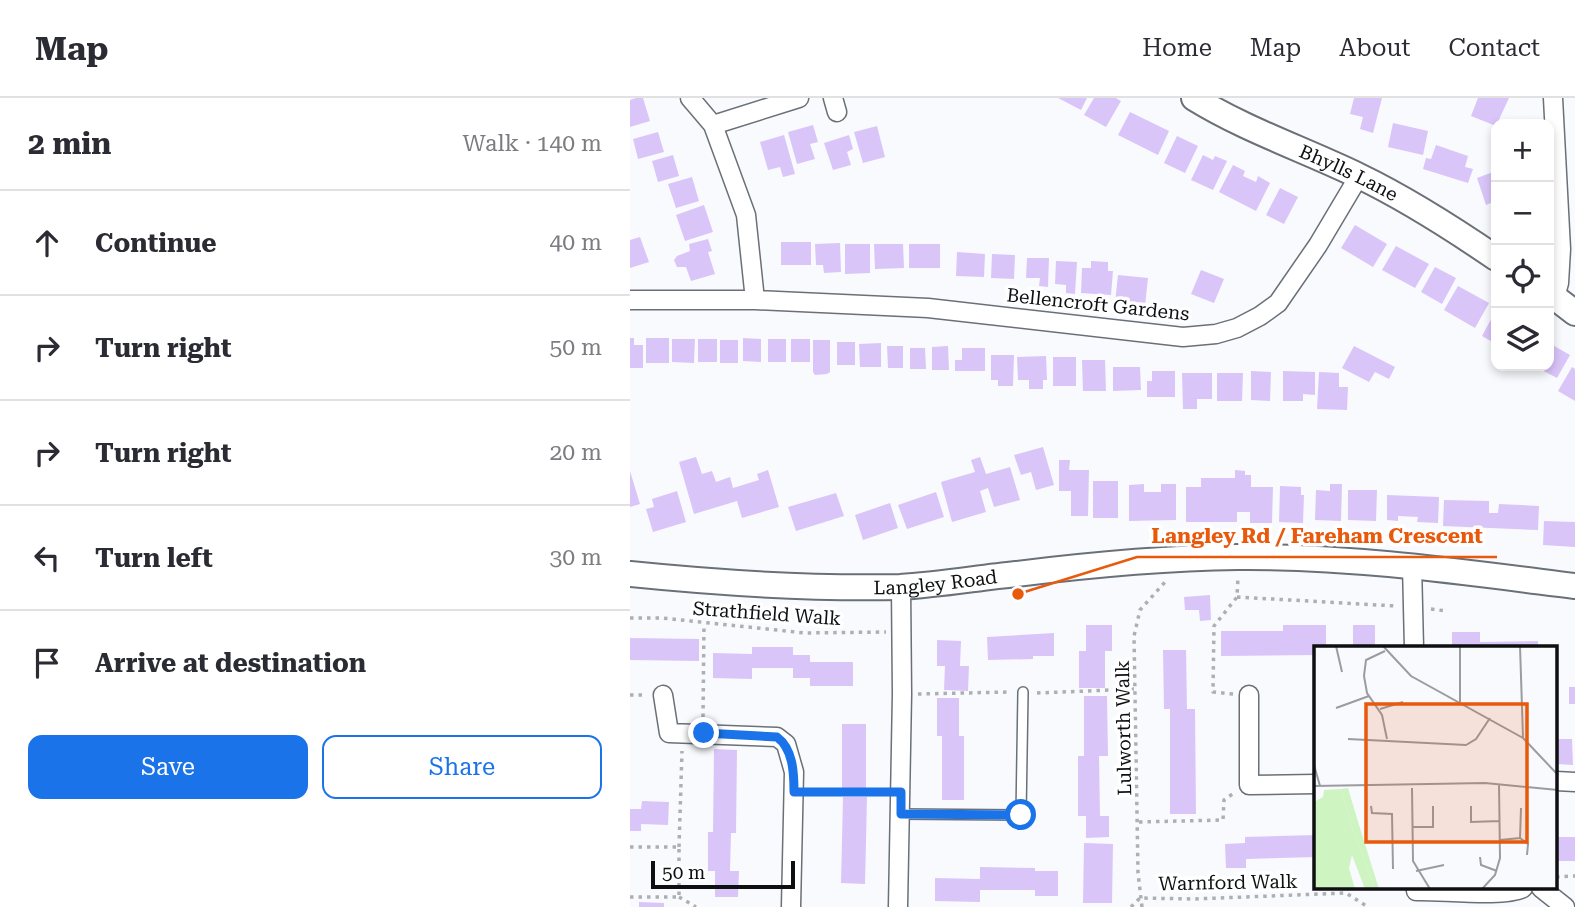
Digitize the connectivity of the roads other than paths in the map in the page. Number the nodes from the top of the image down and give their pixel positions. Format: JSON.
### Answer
{"nodes":[{"id":1,"x":690,"y":98,"type":"edge"},
{"id":2,"x":799,"y":98,"type":"edge"},
{"id":3,"x":1194,"y":98,"type":"edge"},
{"id":4,"x":1553,"y":98,"type":"edge"},
{"id":5,"x":713,"y":125,"type":"junction"},
{"id":6,"x":1359,"y":176,"type":"junction"},
{"id":7,"x":1491,"y":255,"type":"edge"},
{"id":8,"x":1554,"y":292,"type":"edge"},
{"id":9,"x":1554,"y":297,"type":"edge"},
{"id":10,"x":630,"y":300,"type":"edge"},
{"id":11,"x":755,"y":300,"type":"junction"},
{"id":12,"x":1575,"y":313,"type":"edge"},
{"id":13,"x":1412,"y":565,"type":"junction"},
{"id":14,"x":630,"y":574,"type":"edge"},
{"id":15,"x":1575,"y":586,"type":"edge"},
{"id":16,"x":901,"y":587,"type":"junction"},
{"id":17,"x":1414,"y":646,"type":"edge"},
{"id":18,"x":1023,"y":692,"type":"dead end"},
{"id":19,"x":663,"y":695,"type":"dead end"},
{"id":20,"x":1249,"y":695,"type":"road end"},
{"id":21,"x":1314,"y":784,"type":"edge"},
{"id":22,"x":901,"y":814,"type":"junction"},
{"id":23,"x":1520,"y":890,"type":"edge"},
{"id":24,"x":1544,"y":890,"type":"edge"},
{"id":25,"x":1415,"y":895,"type":"edge"},
{"id":26,"x":792,"y":907,"type":"edge"},
{"id":27,"x":898,"y":907,"type":"edge"},
{"id":28,"x":1565,"y":907,"type":"edge"}],
"edges":[{"from":1,"to":5,"type":"street"},
{"from":2,"to":5,"type":"street"},
{"from":3,"to":6,"type":"street","name":"Bhylls Lane"},
{"from":4,"to":8,"type":"street"},
{"from":5,"to":11,"type":"street"},
{"from":6,"to":7,"type":"street","name":"Bhylls Lane"},
{"from":6,"to":11,"type":"street","name":"Bellencroft Gardens"},
{"from":9,"to":12,"type":"street"},
{"from":10,"to":11,"type":"street","name":"Bellencroft Gardens"},
{"from":13,"to":15,"type":"street","name":"Langley Road"},
{"from":13,"to":16,"type":"street","name":"Langley Road"},
{"from":13,"to":17,"type":"street"},
{"from":14,"to":16,"type":"street","name":"Langley Road"},
{"from":16,"to":22,"type":"street"},
{"from":18,"to":22,"type":"lane"},
{"from":19,"to":26,"type":"street"},
{"from":20,"to":21,"type":"street"},
{"from":22,"to":27,"type":"street"},
{"from":23,"to":25,"type":"street"},
{"from":24,"to":28,"type":"street"}]}
